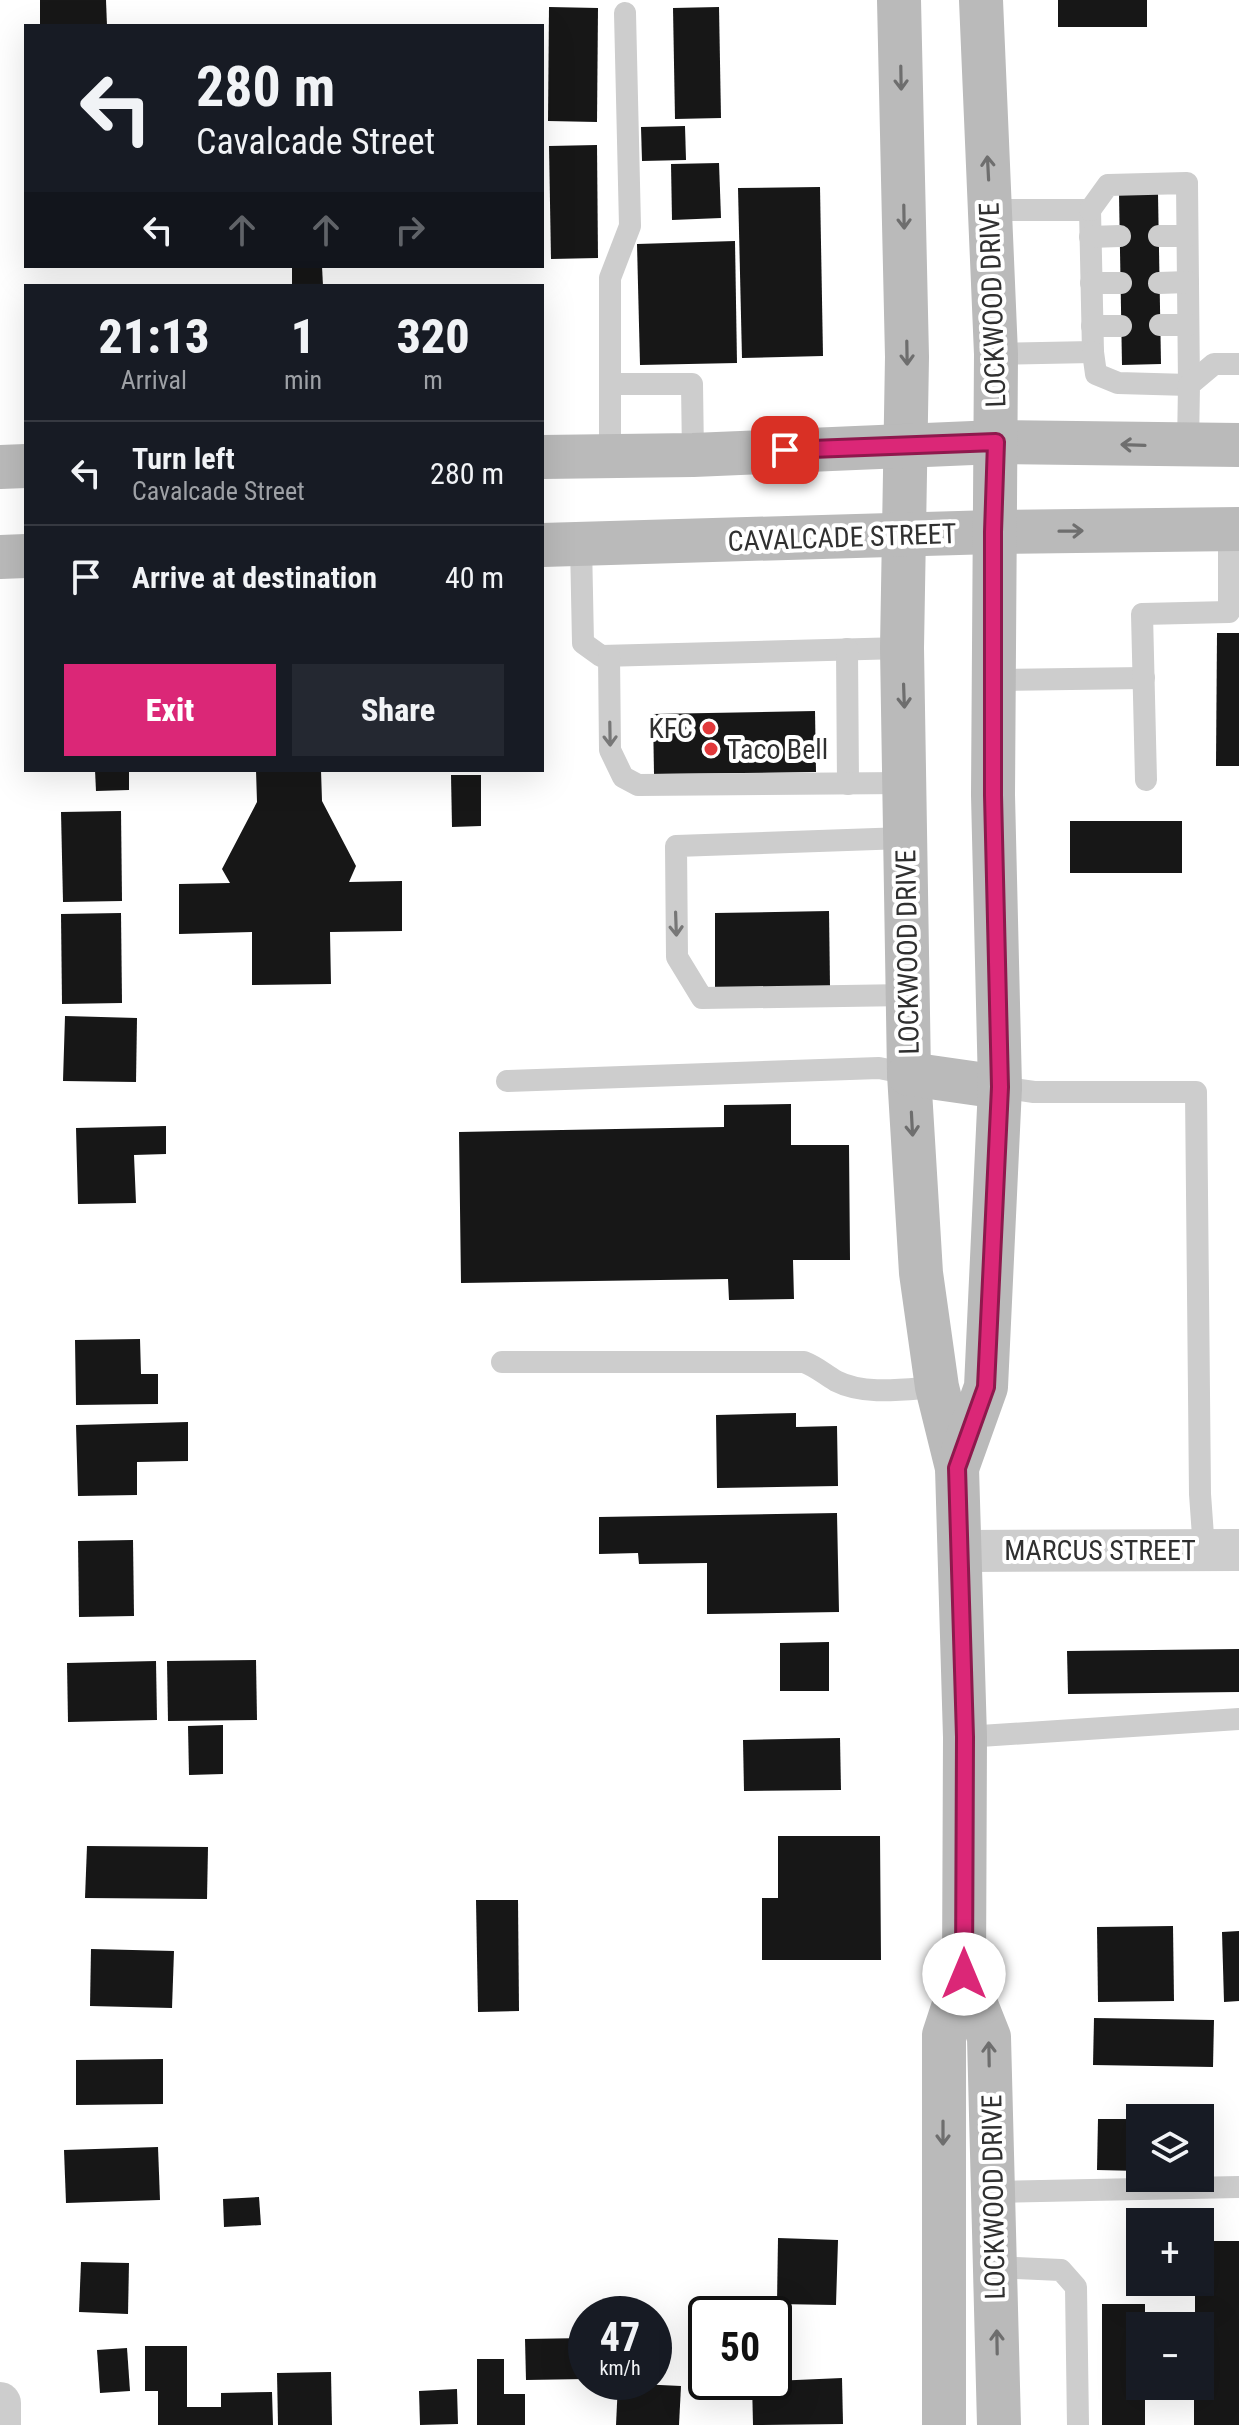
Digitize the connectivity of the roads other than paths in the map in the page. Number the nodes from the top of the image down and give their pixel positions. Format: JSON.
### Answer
{"nodes":[{"id":1,"x":899,"y":0,"type":"edge"},
{"id":2,"x":981,"y":0,"type":"edge"},
{"id":3,"x":625,"y":13,"type":"dead end"},
{"id":4,"x":990,"y":210,"type":"junction"},
{"id":5,"x":1090,"y":210,"type":"junction"},
{"id":6,"x":1120,"y":236,"type":"dead end"},
{"id":7,"x":1159,"y":236,"type":"dead end"},
{"id":8,"x":1187,"y":236,"type":"junction"},
{"id":9,"x":1090,"y":237,"type":"junction"},
{"id":10,"x":1188,"y":282,"type":"junction"},
{"id":11,"x":1091,"y":283,"type":"junction"},
{"id":12,"x":1121,"y":283,"type":"dead end"},
{"id":13,"x":1159,"y":283,"type":"dead end"},
{"id":14,"x":1160,"y":325,"type":"dead end"},
{"id":15,"x":1188,"y":325,"type":"junction"},
{"id":16,"x":1092,"y":326,"type":"junction"},
{"id":17,"x":1121,"y":326,"type":"dead end"},
{"id":18,"x":1093,"y":352,"type":"junction"},
{"id":19,"x":996,"y":354,"type":"junction"},
{"id":20,"x":1239,"y":364,"type":"edge"},
{"id":21,"x":610,"y":384,"type":"junction"},
{"id":22,"x":1189,"y":385,"type":"junction"},
{"id":23,"x":996,"y":442,"type":"junction"},
{"id":24,"x":907,"y":444,"type":"junction"},
{"id":25,"x":1239,"y":445,"type":"edge"},
{"id":26,"x":1188,"y":446,"type":"junction"},
{"id":27,"x":693,"y":455,"type":"junction"},
{"id":28,"x":610,"y":456,"type":"junction"},
{"id":29,"x":544,"y":457,"type":"edge"},
{"id":30,"x":24,"y":466,"type":"edge"},
{"id":31,"x":0,"y":467,"type":"edge"},
{"id":32,"x":1234,"y":530,"type":"edge"},
{"id":33,"x":993,"y":532,"type":"junction"},
{"id":34,"x":905,"y":535,"type":"junction"},
{"id":35,"x":562,"y":545,"type":"edge"},
{"id":36,"x":24,"y":556,"type":"edge"},
{"id":37,"x":0,"y":557,"type":"edge"},
{"id":38,"x":902,"y":648,"type":"junction"},
{"id":39,"x":847,"y":649,"type":"junction"},
{"id":40,"x":609,"y":656,"type":"junction"},
{"id":41,"x":1144,"y":678,"type":"junction"},
{"id":42,"x":993,"y":680,"type":"junction"},
{"id":43,"x":1146,"y":780,"type":"dead end"},
{"id":44,"x":907,"y":783,"type":"junction"},
{"id":45,"x":848,"y":784,"type":"junction"},
{"id":46,"x":904,"y":838,"type":"junction"},
{"id":47,"x":908,"y":995,"type":"junction"},
{"id":48,"x":909,"y":1074,"type":"junction"},
{"id":49,"x":507,"y":1081,"type":"dead end"},
{"id":50,"x":1000,"y":1087,"type":"junction"},
{"id":51,"x":502,"y":1362,"type":"dead end"},
{"id":52,"x":937,"y":1387,"type":"junction"},
{"id":53,"x":957,"y":1468,"type":"junction"},
{"id":54,"x":1222,"y":1550,"type":"edge"},
{"id":55,"x":960,"y":1551,"type":"junction"},
{"id":56,"x":1239,"y":1719,"type":"edge"},
{"id":57,"x":965,"y":1737,"type":"junction"},
{"id":58,"x":964,"y":1974,"type":"junction"},
{"id":59,"x":1239,"y":2187,"type":"edge"},
{"id":60,"x":993,"y":2192,"type":"junction"},
{"id":61,"x":995,"y":2267,"type":"junction"},
{"id":62,"x":0,"y":2403,"type":"edge"},
{"id":63,"x":0,"y":2425,"type":"edge"},
{"id":64,"x":944,"y":2425,"type":"edge"},
{"id":65,"x":999,"y":2425,"type":"edge"},
{"id":66,"x":1078,"y":2425,"type":"edge"}],
"edges":[{"from":1,"to":24,"type":"main road","name":"LOCKWOOD DRIVE","one_way":true},
{"from":4,"to":2,"type":"main road","name":"LOCKWOOD DRIVE","one_way":true},
{"from":3,"to":21,"type":"lane"},
{"from":4,"to":5,"type":"lane"},
{"from":4,"to":19,"type":"main road","name":"LOCKWOOD DRIVE"},
{"from":5,"to":8,"type":"lane"},
{"from":5,"to":9,"type":"lane"},
{"from":6,"to":9,"type":"lane"},
{"from":7,"to":8,"type":"lane"},
{"from":8,"to":10,"type":"lane"},
{"from":9,"to":11,"type":"lane"},
{"from":10,"to":13,"type":"lane"},
{"from":10,"to":15,"type":"lane"},
{"from":11,"to":12,"type":"lane"},
{"from":11,"to":16,"type":"lane"},
{"from":14,"to":15,"type":"lane"},
{"from":15,"to":22,"type":"lane"},
{"from":16,"to":17,"type":"lane"},
{"from":16,"to":18,"type":"lane"},
{"from":18,"to":19,"type":"lane"},
{"from":18,"to":22,"type":"lane"},
{"from":19,"to":23,"type":"main road","name":"LOCKWOOD DRIVE"},
{"from":20,"to":22,"type":"lane"},
{"from":21,"to":27,"type":"lane"},
{"from":21,"to":28,"type":"lane"},
{"from":22,"to":26,"type":"lane"},
{"from":23,"to":24,"type":"main road"},
{"from":26,"to":23,"type":"main road","one_way":true},
{"from":23,"to":33,"type":"main road","name":"LOCKWOOD DRIVE"},
{"from":24,"to":27,"type":"main road"},
{"from":24,"to":34,"type":"main road","name":"LOCKWOOD DRIVE"},
{"from":25,"to":26,"type":"main road"},
{"from":27,"to":28,"type":"main road"},
{"from":28,"to":29,"type":"main road"},
{"from":30,"to":31,"type":"main road"},
{"from":33,"to":32,"type":"main road","name":"CAVALCADE STREET","one_way":true},
{"from":32,"to":41,"type":"lane"},
{"from":33,"to":34,"type":"main road","name":"CAVALCADE STREET"},
{"from":33,"to":42,"type":"main road","name":"LOCKWOOD DRIVE"},
{"from":34,"to":35,"type":"main road","name":"CAVALCADE STREET"},
{"from":34,"to":38,"type":"main road","name":"LOCKWOOD DRIVE"},
{"from":35,"to":40,"type":"lane"},
{"from":36,"to":37,"type":"main road"},
{"from":38,"to":39,"type":"lane"},
{"from":38,"to":44,"type":"main road","name":"LOCKWOOD DRIVE","one_way":true},
{"from":39,"to":40,"type":"lane"},
{"from":39,"to":45,"type":"lane"},
{"from":40,"to":45,"type":"lane","one_way":true},
{"from":41,"to":42,"type":"lane"},
{"from":41,"to":43,"type":"lane"},
{"from":42,"to":50,"type":"main road","name":"LOCKWOOD DRIVE"},
{"from":44,"to":45,"type":"lane"},
{"from":44,"to":46,"type":"main road","name":"LOCKWOOD DRIVE"},
{"from":46,"to":47,"type":"main road","name":"LOCKWOOD DRIVE"},
{"from":46,"to":47,"type":"lane","one_way":true},
{"from":47,"to":48,"type":"main road","name":"LOCKWOOD DRIVE"},
{"from":48,"to":49,"type":"lane"},
{"from":48,"to":50,"type":"main road"},
{"from":48,"to":52,"type":"main road","name":"LOCKWOOD DRIVE","one_way":true},
{"from":50,"to":53,"type":"main road","name":"LOCKWOOD DRIVE"},
{"from":50,"to":54,"type":"lane"},
{"from":51,"to":52,"type":"lane"},
{"from":52,"to":53,"type":"main road","name":"LOCKWOOD DRIVE"},
{"from":53,"to":55,"type":"main road","name":"LOCKWOOD DRIVE"},
{"from":54,"to":55,"type":"street","name":"MARCUS STREET"},
{"from":55,"to":57,"type":"main road","name":"LOCKWOOD DRIVE"},
{"from":56,"to":57,"type":"lane"},
{"from":57,"to":58,"type":"main road","name":"LOCKWOOD DRIVE"},
{"from":60,"to":58,"type":"main road","name":"LOCKWOOD DRIVE","one_way":true},
{"from":58,"to":64,"type":"main road","name":"LOCKWOOD DRIVE","one_way":true},
{"from":59,"to":60,"type":"lane"},
{"from":60,"to":61,"type":"main road","name":"LOCKWOOD DRIVE"},
{"from":65,"to":61,"type":"main road","name":"LOCKWOOD DRIVE","one_way":true},
{"from":61,"to":66,"type":"lane"},
{"from":62,"to":63,"type":"street"}]}
